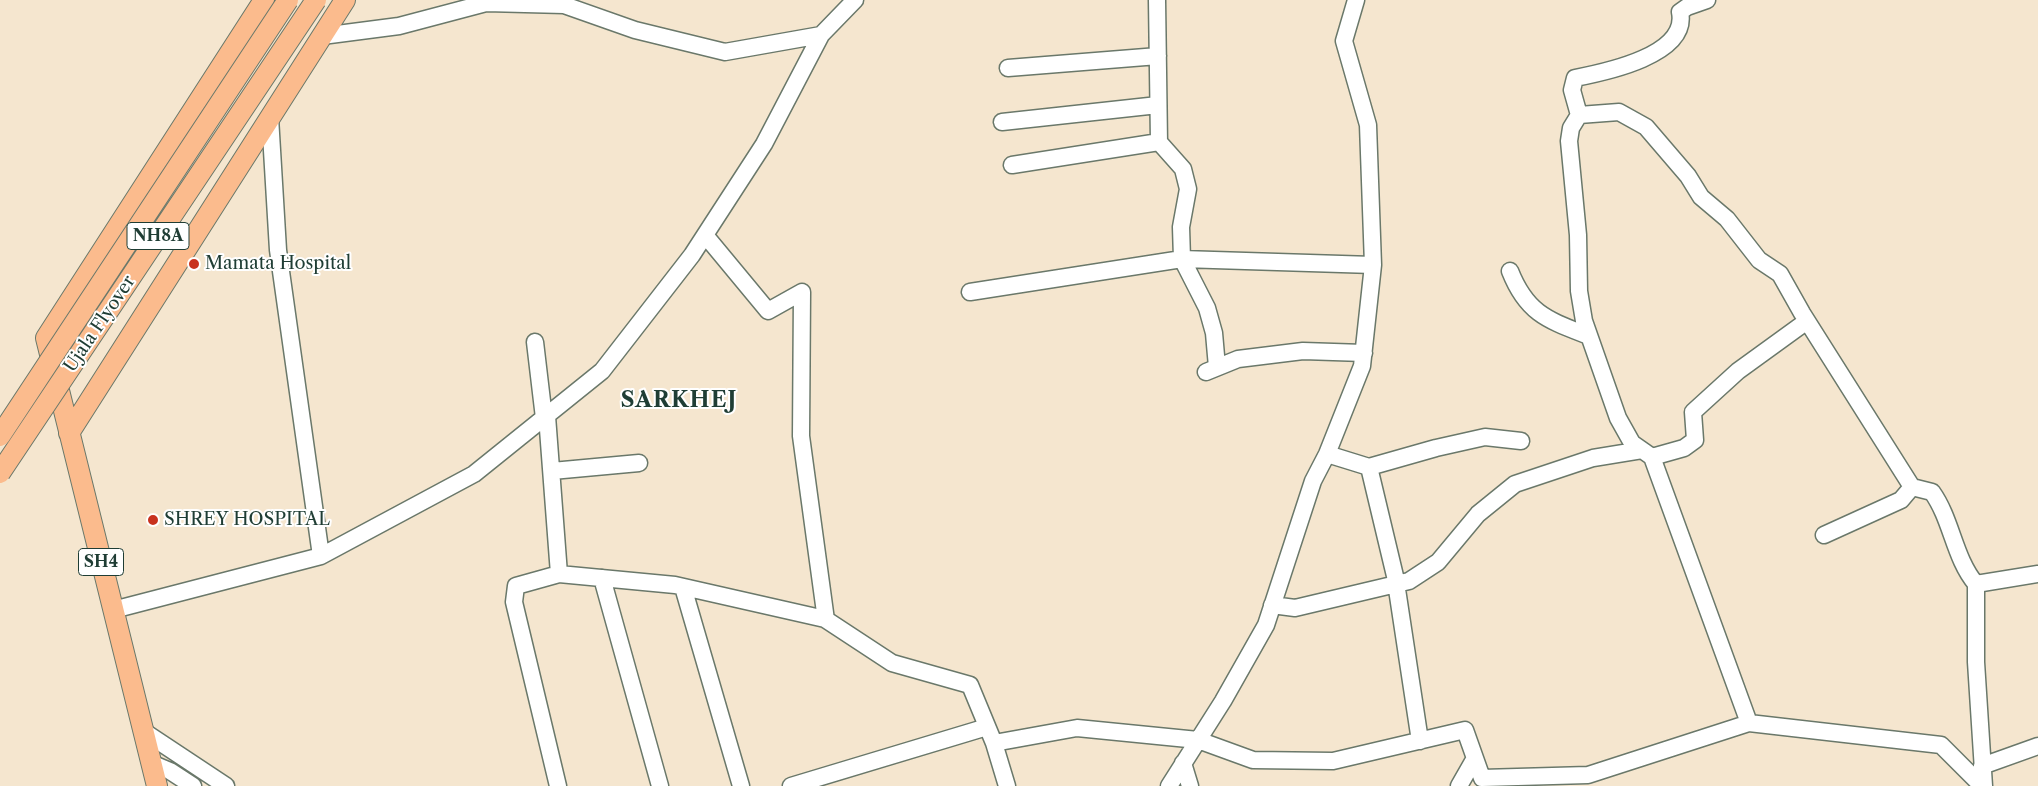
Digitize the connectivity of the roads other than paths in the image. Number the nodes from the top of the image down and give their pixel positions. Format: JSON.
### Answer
{"nodes":[{"id":1,"x":264,"y":0,"type":"edge"},
{"id":2,"x":288,"y":0,"type":"edge"},
{"id":3,"x":316,"y":0,"type":"edge"},
{"id":4,"x":345,"y":0,"type":"edge"},
{"id":5,"x":855,"y":0,"type":"edge"},
{"id":6,"x":1157,"y":0,"type":"edge"},
{"id":7,"x":1356,"y":0,"type":"edge"},
{"id":8,"x":1707,"y":0,"type":"edge"},
{"id":9,"x":821,"y":35,"type":"junction"},
{"id":10,"x":322,"y":36,"type":"junction"},
{"id":11,"x":1158,"y":56,"type":"junction"},
{"id":12,"x":1008,"y":68,"type":"dead end"},
{"id":13,"x":1158,"y":105,"type":"junction"},
{"id":14,"x":1580,"y":115,"type":"junction"},
{"id":15,"x":270,"y":117,"type":"junction"},
{"id":16,"x":1002,"y":122,"type":"dead end"},
{"id":17,"x":1159,"y":142,"type":"junction"},
{"id":18,"x":1012,"y":165,"type":"dead end"},
{"id":19,"x":705,"y":235,"type":"junction"},
{"id":20,"x":1182,"y":259,"type":"junction"},
{"id":21,"x":1374,"y":264,"type":"junction"},
{"id":22,"x":1510,"y":271,"type":"dead end"},
{"id":23,"x":970,"y":292,"type":"dead end"},
{"id":24,"x":1807,"y":321,"type":"junction"},
{"id":25,"x":1589,"y":336,"type":"junction"},
{"id":26,"x":535,"y":342,"type":"dead end"},
{"id":27,"x":1364,"y":353,"type":"junction"},
{"id":28,"x":546,"y":417,"type":"junction"},
{"id":29,"x":69,"y":434,"type":"junction"},
{"id":30,"x":0,"y":436,"type":"edge"},
{"id":31,"x":1521,"y":441,"type":"dead end"},
{"id":32,"x":1327,"y":454,"type":"junction"},
{"id":33,"x":1647,"y":454,"type":"junction"},
{"id":34,"x":639,"y":463,"type":"dead end"},
{"id":35,"x":1370,"y":467,"type":"junction"},
{"id":36,"x":552,"y":471,"type":"junction"},
{"id":37,"x":0,"y":473,"type":"edge"},
{"id":38,"x":1912,"y":487,"type":"junction"},
{"id":39,"x":1824,"y":535,"type":"dead end"},
{"id":40,"x":321,"y":556,"type":"junction"},
{"id":41,"x":559,"y":574,"type":"junction"},
{"id":42,"x":2038,"y":574,"type":"edge"},
{"id":43,"x":602,"y":578,"type":"junction"},
{"id":44,"x":1976,"y":584,"type":"junction"},
{"id":45,"x":1396,"y":585,"type":"junction"},
{"id":46,"x":684,"y":587,"type":"junction"},
{"id":47,"x":1272,"y":605,"type":"junction"},
{"id":48,"x":113,"y":610,"type":"junction"},
{"id":49,"x":826,"y":620,"type":"junction"},
{"id":50,"x":1749,"y":723,"type":"junction"},
{"id":51,"x":987,"y":728,"type":"junction"},
{"id":52,"x":143,"y":731,"type":"junction"},
{"id":53,"x":1198,"y":740,"type":"junction"},
{"id":54,"x":1420,"y":741,"type":"junction"},
{"id":55,"x":994,"y":743,"type":"junction"},
{"id":56,"x":2038,"y":746,"type":"edge"},
{"id":57,"x":1475,"y":758,"type":"junction"},
{"id":58,"x":151,"y":763,"type":"junction"},
{"id":59,"x":1183,"y":763,"type":"junction"},
{"id":60,"x":1982,"y":766,"type":"junction"},
{"id":61,"x":157,"y":786,"type":"edge"},
{"id":62,"x":193,"y":786,"type":"edge"},
{"id":63,"x":226,"y":786,"type":"edge"},
{"id":64,"x":558,"y":786,"type":"edge"},
{"id":65,"x":660,"y":786,"type":"edge"},
{"id":66,"x":741,"y":786,"type":"edge"},
{"id":67,"x":792,"y":786,"type":"edge"},
{"id":68,"x":1007,"y":786,"type":"edge"},
{"id":69,"x":1169,"y":786,"type":"edge"},
{"id":70,"x":1190,"y":786,"type":"edge"},
{"id":71,"x":1459,"y":786,"type":"edge"},
{"id":72,"x":1983,"y":786,"type":"edge"}],
"edges":[{"from":1,"to":29,"type":"main road","number":"SH4"},
{"from":2,"to":30,"type":"main road","name":"Ujala Flyover","number":"NH8A","bridge":true},
{"from":3,"to":37,"type":"main road","name":"Ujala Flyover","number":"NH8A","bridge":true},
{"from":4,"to":10,"type":"main road"},
{"from":5,"to":9,"type":"street"},
{"from":6,"to":11,"type":"street"},
{"from":7,"to":21,"type":"street"},
{"from":8,"to":14,"type":"street"},
{"from":9,"to":10,"type":"street"},
{"from":9,"to":19,"type":"street"},
{"from":10,"to":15,"type":"main road"},
{"from":11,"to":12,"type":"street"},
{"from":11,"to":13,"type":"street"},
{"from":13,"to":16,"type":"street"},
{"from":13,"to":17,"type":"street"},
{"from":14,"to":24,"type":"street"},
{"from":14,"to":25,"type":"street"},
{"from":15,"to":29,"type":"main road"},
{"from":15,"to":40,"type":"street"},
{"from":17,"to":18,"type":"street"},
{"from":17,"to":20,"type":"street"},
{"from":19,"to":28,"type":"street"},
{"from":19,"to":49,"type":"street"},
{"from":20,"to":21,"type":"street"},
{"from":20,"to":23,"type":"street"},
{"from":20,"to":27,"type":"street"},
{"from":21,"to":27,"type":"street"},
{"from":22,"to":25,"type":"street"},
{"from":24,"to":33,"type":"street"},
{"from":24,"to":38,"type":"street"},
{"from":25,"to":33,"type":"street"},
{"from":26,"to":28,"type":"street"},
{"from":27,"to":32,"type":"street"},
{"from":28,"to":36,"type":"street"},
{"from":28,"to":40,"type":"street"},
{"from":29,"to":48,"type":"main road","number":"SH4"},
{"from":31,"to":35,"type":"street"},
{"from":32,"to":35,"type":"street"},
{"from":32,"to":47,"type":"street"},
{"from":33,"to":45,"type":"street"},
{"from":33,"to":50,"type":"street"},
{"from":34,"to":36,"type":"street"},
{"from":35,"to":45,"type":"street"},
{"from":36,"to":41,"type":"street"},
{"from":38,"to":39,"type":"street"},
{"from":38,"to":44,"type":"street"},
{"from":40,"to":48,"type":"street"},
{"from":41,"to":43,"type":"street"},
{"from":41,"to":64,"type":"street"},
{"from":42,"to":44,"type":"street"},
{"from":43,"to":46,"type":"street"},
{"from":43,"to":65,"type":"street"},
{"from":44,"to":60,"type":"street"},
{"from":45,"to":47,"type":"street"},
{"from":45,"to":54,"type":"street"},
{"from":46,"to":49,"type":"street"},
{"from":46,"to":66,"type":"street"},
{"from":47,"to":53,"type":"street"},
{"from":48,"to":52,"type":"main road","number":"SH4"},
{"from":49,"to":51,"type":"street"},
{"from":50,"to":57,"type":"street"},
{"from":50,"to":72,"type":"street"},
{"from":51,"to":55,"type":"street"},
{"from":51,"to":67,"type":"street"},
{"from":52,"to":58,"type":"main road","number":"SH4"},
{"from":52,"to":63,"type":"street"},
{"from":53,"to":54,"type":"street"},
{"from":53,"to":55,"type":"street"},
{"from":53,"to":59,"type":"street"},
{"from":54,"to":57,"type":"street"},
{"from":55,"to":68,"type":"street"},
{"from":56,"to":60,"type":"street"},
{"from":57,"to":71,"type":"street"},
{"from":58,"to":61,"type":"main road","number":"SH4"},
{"from":58,"to":62,"type":"street"},
{"from":59,"to":69,"type":"street"},
{"from":59,"to":70,"type":"street"},
{"from":60,"to":72,"type":"street"}]}
